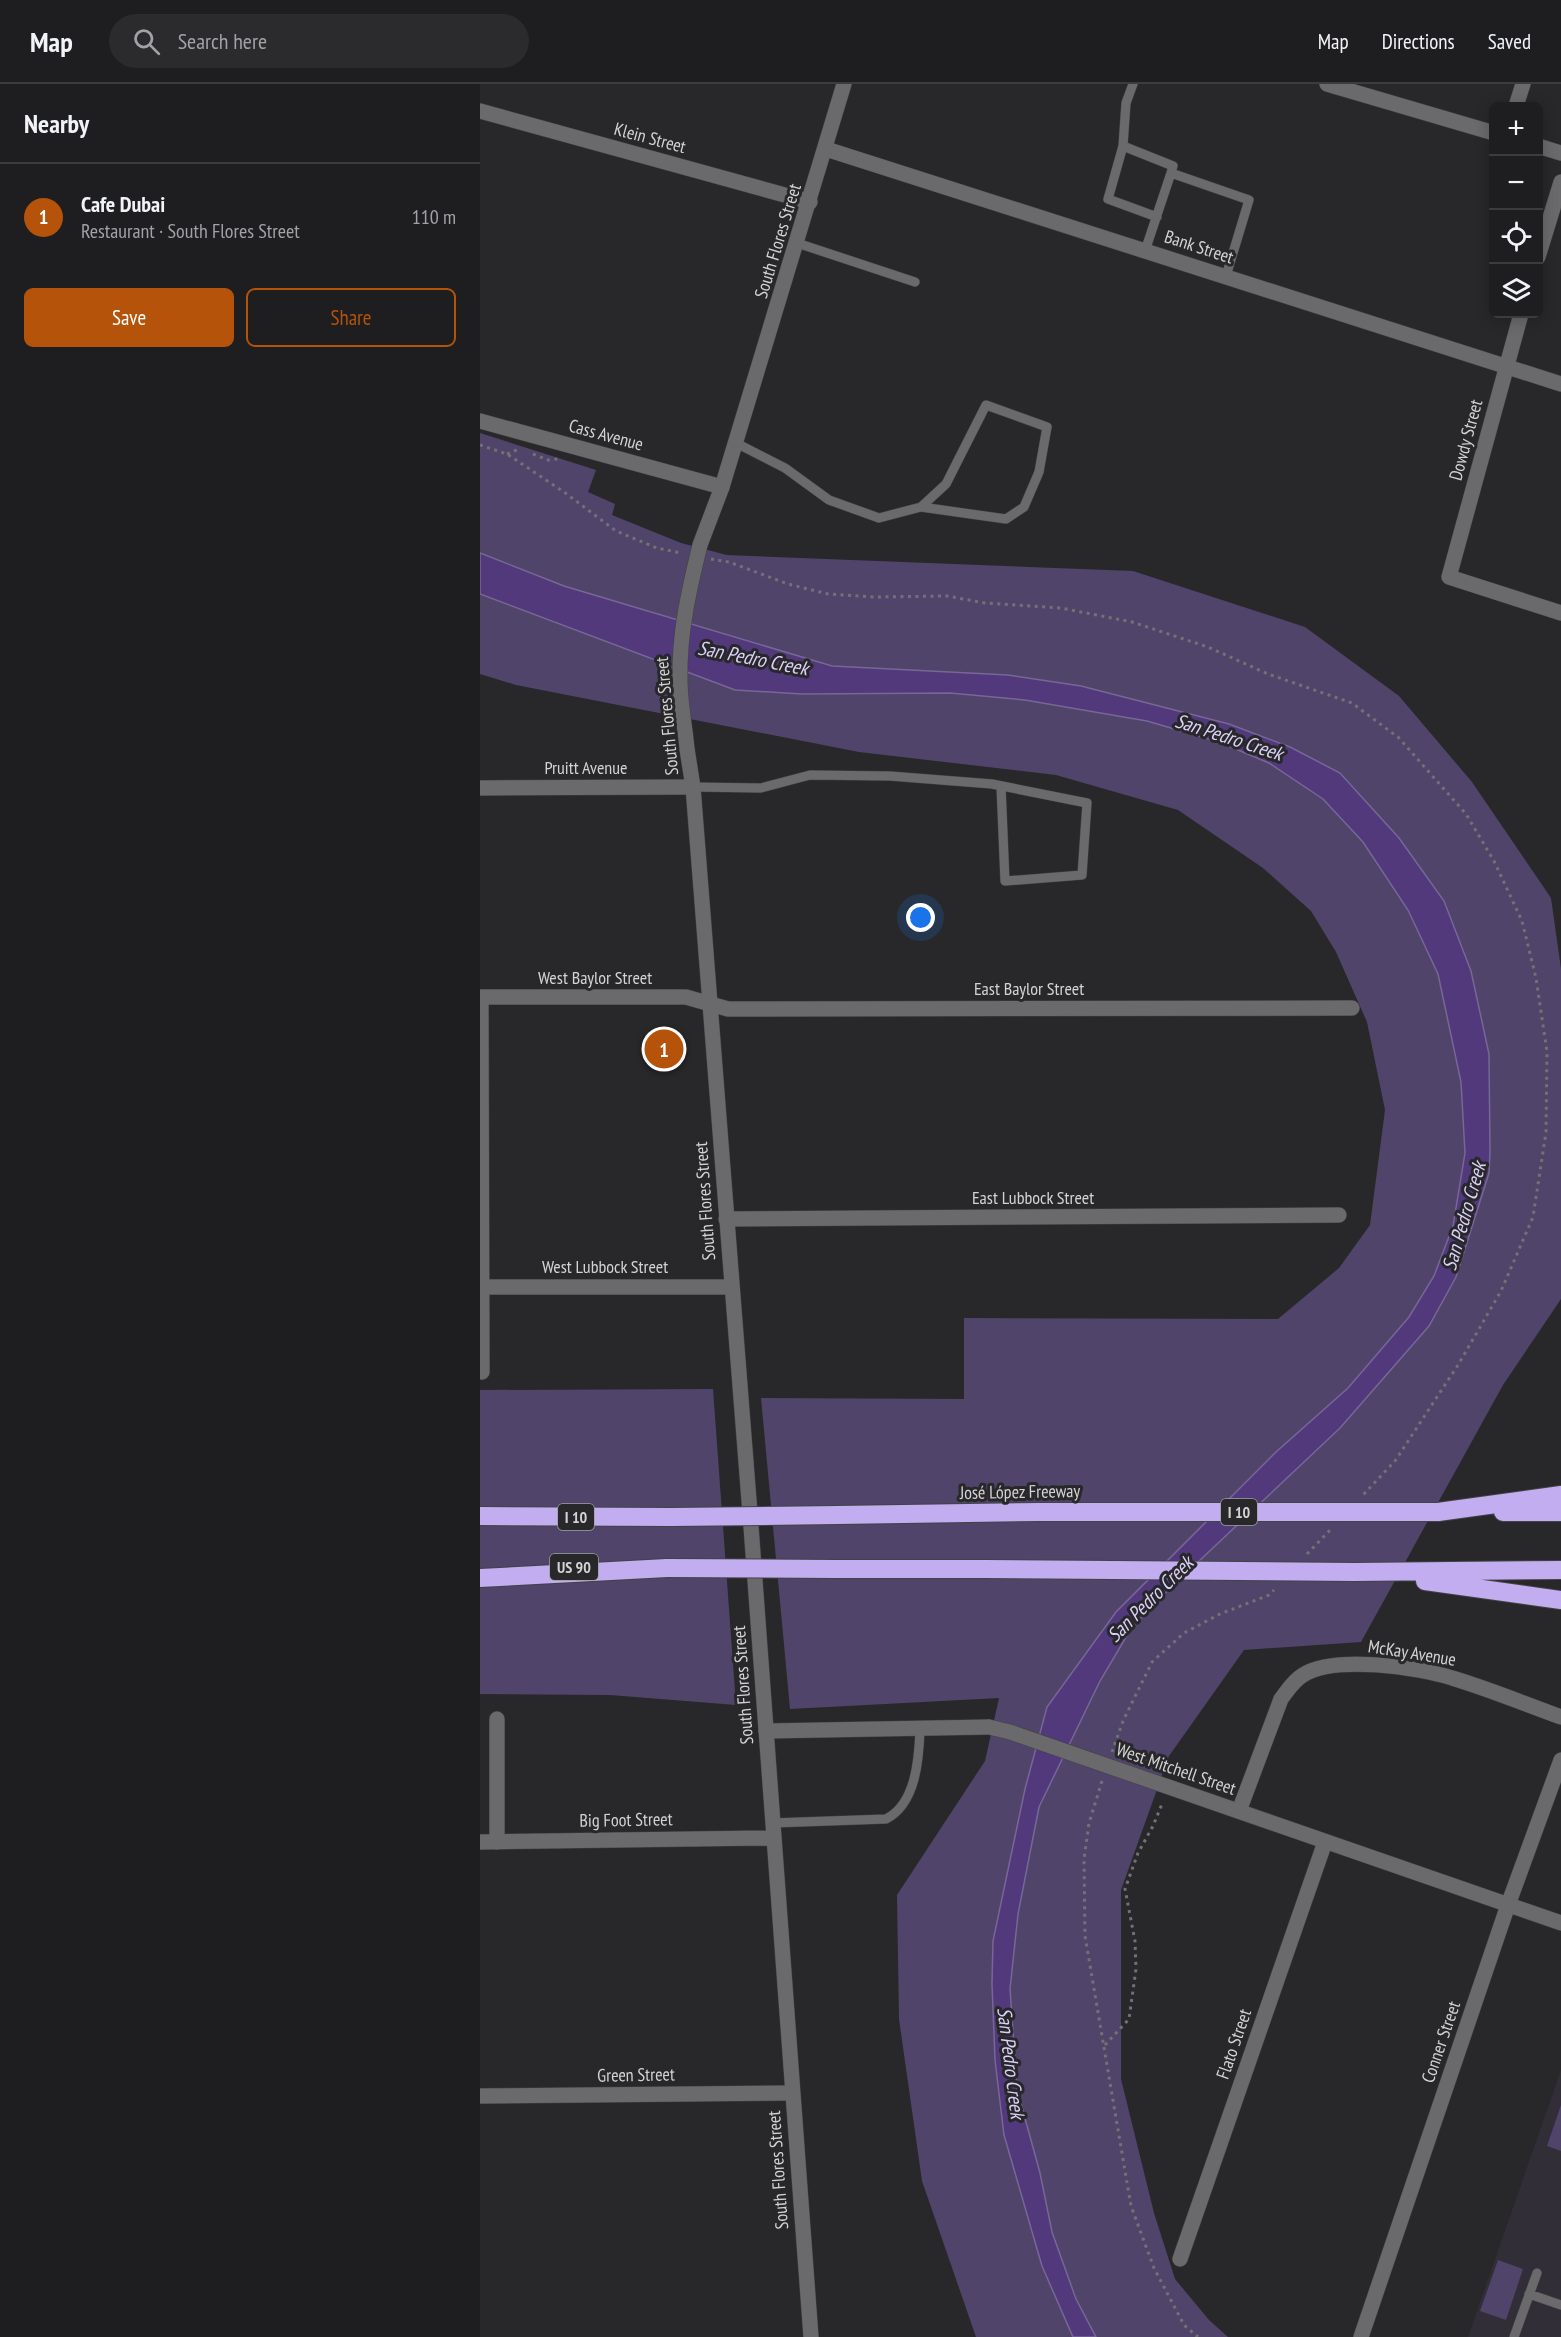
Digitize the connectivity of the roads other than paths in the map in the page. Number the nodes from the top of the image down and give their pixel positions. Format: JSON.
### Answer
{"nodes":[{"id":1,"x":844,"y":84,"type":"edge"},
{"id":2,"x":1133,"y":84,"type":"edge"},
{"id":3,"x":1327,"y":84,"type":"edge"},
{"id":4,"x":1522,"y":84,"type":"edge"},
{"id":5,"x":1517,"y":102,"type":"edge"},
{"id":6,"x":480,"y":111,"type":"edge"},
{"id":7,"x":1489,"y":132,"type":"edge"},
{"id":8,"x":1123,"y":146,"type":"junction"},
{"id":9,"x":1543,"y":147,"type":"edge"},
{"id":10,"x":826,"y":148,"type":"junction"},
{"id":11,"x":1561,"y":153,"type":"edge"},
{"id":12,"x":1171,"y":173,"type":"junction"},
{"id":13,"x":1561,"y":182,"type":"edge"},
{"id":14,"x":810,"y":202,"type":"junction"},
{"id":15,"x":1157,"y":217,"type":"junction"},
{"id":16,"x":797,"y":243,"type":"junction"},
{"id":17,"x":1543,"y":243,"type":"edge"},
{"id":18,"x":1145,"y":250,"type":"junction"},
{"id":19,"x":1226,"y":276,"type":"junction"},
{"id":20,"x":915,"y":282,"type":"dead end"},
{"id":21,"x":1520,"y":318,"type":"edge"},
{"id":22,"x":1506,"y":366,"type":"junction"},
{"id":23,"x":1561,"y":384,"type":"edge"},
{"id":24,"x":480,"y":421,"type":"edge"},
{"id":25,"x":736,"y":443,"type":"junction"},
{"id":26,"x":722,"y":487,"type":"junction"},
{"id":27,"x":921,"y":507,"type":"junction"},
{"id":28,"x":1561,"y":614,"type":"edge"},
{"id":29,"x":1001,"y":786,"type":"junction"},
{"id":30,"x":480,"y":788,"type":"edge"},
{"id":31,"x":693,"y":788,"type":"junction"},
{"id":32,"x":480,"y":997,"type":"edge"},
{"id":33,"x":708,"y":1004,"type":"junction"},
{"id":34,"x":1352,"y":1008,"type":"dead end"},
{"id":35,"x":1339,"y":1215,"type":"dead end"},
{"id":36,"x":726,"y":1219,"type":"junction"},
{"id":37,"x":481,"y":1287,"type":"edge"},
{"id":38,"x":730,"y":1287,"type":"junction"},
{"id":39,"x":482,"y":1372,"type":"dead end"},
{"id":40,"x":1561,"y":1495,"type":"edge"},
{"id":41,"x":1438,"y":1512,"type":"junction"},
{"id":42,"x":1561,"y":1512,"type":"edge"},
{"id":43,"x":480,"y":1516,"type":"edge"},
{"id":44,"x":480,"y":1566,"type":"edge"},
{"id":45,"x":667,"y":1568,"type":"junction"},
{"id":46,"x":1556,"y":1570,"type":"edge"},
{"id":47,"x":1362,"y":1572,"type":"junction"},
{"id":48,"x":480,"y":1578,"type":"edge"},
{"id":49,"x":1561,"y":1600,"type":"edge"},
{"id":50,"x":1561,"y":1718,"type":"edge"},
{"id":51,"x":497,"y":1719,"type":"dead end"},
{"id":52,"x":920,"y":1729,"type":"junction"},
{"id":53,"x":766,"y":1731,"type":"junction"},
{"id":54,"x":1561,"y":1760,"type":"edge"},
{"id":55,"x":1239,"y":1811,"type":"junction"},
{"id":56,"x":773,"y":1830,"type":"junction"},
{"id":57,"x":480,"y":1842,"type":"edge"},
{"id":58,"x":497,"y":1842,"type":"junction"},
{"id":59,"x":1325,"y":1842,"type":"junction"},
{"id":60,"x":1508,"y":1905,"type":"junction"},
{"id":61,"x":1561,"y":1923,"type":"edge"},
{"id":62,"x":792,"y":2093,"type":"junction"},
{"id":63,"x":480,"y":2096,"type":"edge"},
{"id":64,"x":1180,"y":2259,"type":"dead end"},
{"id":65,"x":1537,"y":2273,"type":"dead end"},
{"id":66,"x":1529,"y":2294,"type":"junction"},
{"id":67,"x":1561,"y":2305,"type":"edge"},
{"id":68,"x":811,"y":2337,"type":"edge"},
{"id":69,"x":1361,"y":2337,"type":"edge"},
{"id":70,"x":1514,"y":2337,"type":"edge"}],
"edges":[{"from":1,"to":10,"type":"street","name":"South Flores Street"},
{"from":2,"to":8,"type":"lane"},
{"from":3,"to":7,"type":"street"},
{"from":4,"to":5,"type":"street"},
{"from":6,"to":14,"type":"street","name":"Klein Street"},
{"from":8,"to":12,"type":"lane"},
{"from":8,"to":15,"type":"lane"},
{"from":9,"to":11,"type":"street"},
{"from":10,"to":14,"type":"street","name":"South Flores Street"},
{"from":10,"to":18,"type":"street","name":"Bank Street"},
{"from":12,"to":15,"type":"lane"},
{"from":12,"to":19,"type":"lane"},
{"from":13,"to":17,"type":"street"},
{"from":14,"to":16,"type":"street","name":"South Flores Street"},
{"from":15,"to":18,"type":"lane"},
{"from":16,"to":20,"type":"lane"},
{"from":16,"to":25,"type":"street","name":"South Flores Street"},
{"from":18,"to":19,"type":"street","name":"Bank Street"},
{"from":19,"to":22,"type":"street","name":"Bank Street"},
{"from":21,"to":22,"type":"street","name":"Dowdy Street"},
{"from":22,"to":23,"type":"street","name":"Bank Street"},
{"from":22,"to":28,"type":"street","name":"Dowdy Street"},
{"from":24,"to":26,"type":"street","name":"Cass Avenue"},
{"from":25,"to":26,"type":"street","name":"South Flores Street"},
{"from":25,"to":27,"type":"lane"},
{"from":26,"to":31,"type":"street","name":"South Flores Street","bridge":true},
{"from":27,"to":27,"type":"lane"},
{"from":29,"to":29,"type":"lane"},
{"from":29,"to":31,"type":"lane"},
{"from":30,"to":31,"type":"street","name":"Pruitt Avenue"},
{"from":31,"to":33,"type":"street","name":"South Flores Street"},
{"from":32,"to":33,"type":"street","name":"West Baylor Street"},
{"from":32,"to":37,"type":"street"},
{"from":33,"to":34,"type":"street","name":"East Baylor Street"},
{"from":33,"to":36,"type":"street","name":"South Flores Street"},
{"from":35,"to":36,"type":"street","name":"East Lubbock Street"},
{"from":36,"to":38,"type":"street","name":"South Flores Street"},
{"from":37,"to":38,"type":"street","name":"West Lubbock Street"},
{"from":37,"to":39,"type":"street"},
{"from":38,"to":53,"type":"street","name":"South Flores Street"},
{"from":40,"to":41,"type":"highway"},
{"from":41,"to":42,"type":"highway","name":"José López Freeway","number":"I 10"},
{"from":41,"to":43,"type":"highway","name":"José López Freeway","number":"I 10","bridge":true},
{"from":44,"to":45,"type":"highway","number":"US 90"},
{"from":45,"to":47,"type":"highway","bridge":true},
{"from":45,"to":48,"type":"highway"},
{"from":46,"to":47,"type":"highway"},
{"from":47,"to":49,"type":"highway"},
{"from":50,"to":55,"type":"street","name":"McKay Avenue"},
{"from":51,"to":58,"type":"street"},
{"from":52,"to":53,"type":"street","name":"West Mitchell Street"},
{"from":52,"to":55,"type":"street","name":"West Mitchell Street","bridge":true},
{"from":52,"to":56,"type":"lane"},
{"from":53,"to":56,"type":"street","name":"South Flores Street"},
{"from":54,"to":60,"type":"street","name":"Conner Street"},
{"from":55,"to":59,"type":"street","name":"West Mitchell Street"},
{"from":56,"to":58,"type":"street","name":"Big Foot Street"},
{"from":56,"to":62,"type":"street","name":"South Flores Street"},
{"from":57,"to":58,"type":"street","name":"Big Foot Street"},
{"from":59,"to":60,"type":"street","name":"West Mitchell Street"},
{"from":59,"to":64,"type":"street","name":"Flato Street"},
{"from":60,"to":61,"type":"street","name":"West Mitchell Street"},
{"from":60,"to":69,"type":"street","name":"Conner Street"},
{"from":62,"to":63,"type":"street","name":"Green Street"},
{"from":62,"to":68,"type":"street","name":"South Flores Street"},
{"from":65,"to":66,"type":"lane"},
{"from":66,"to":67,"type":"lane"},
{"from":66,"to":70,"type":"lane"}]}
